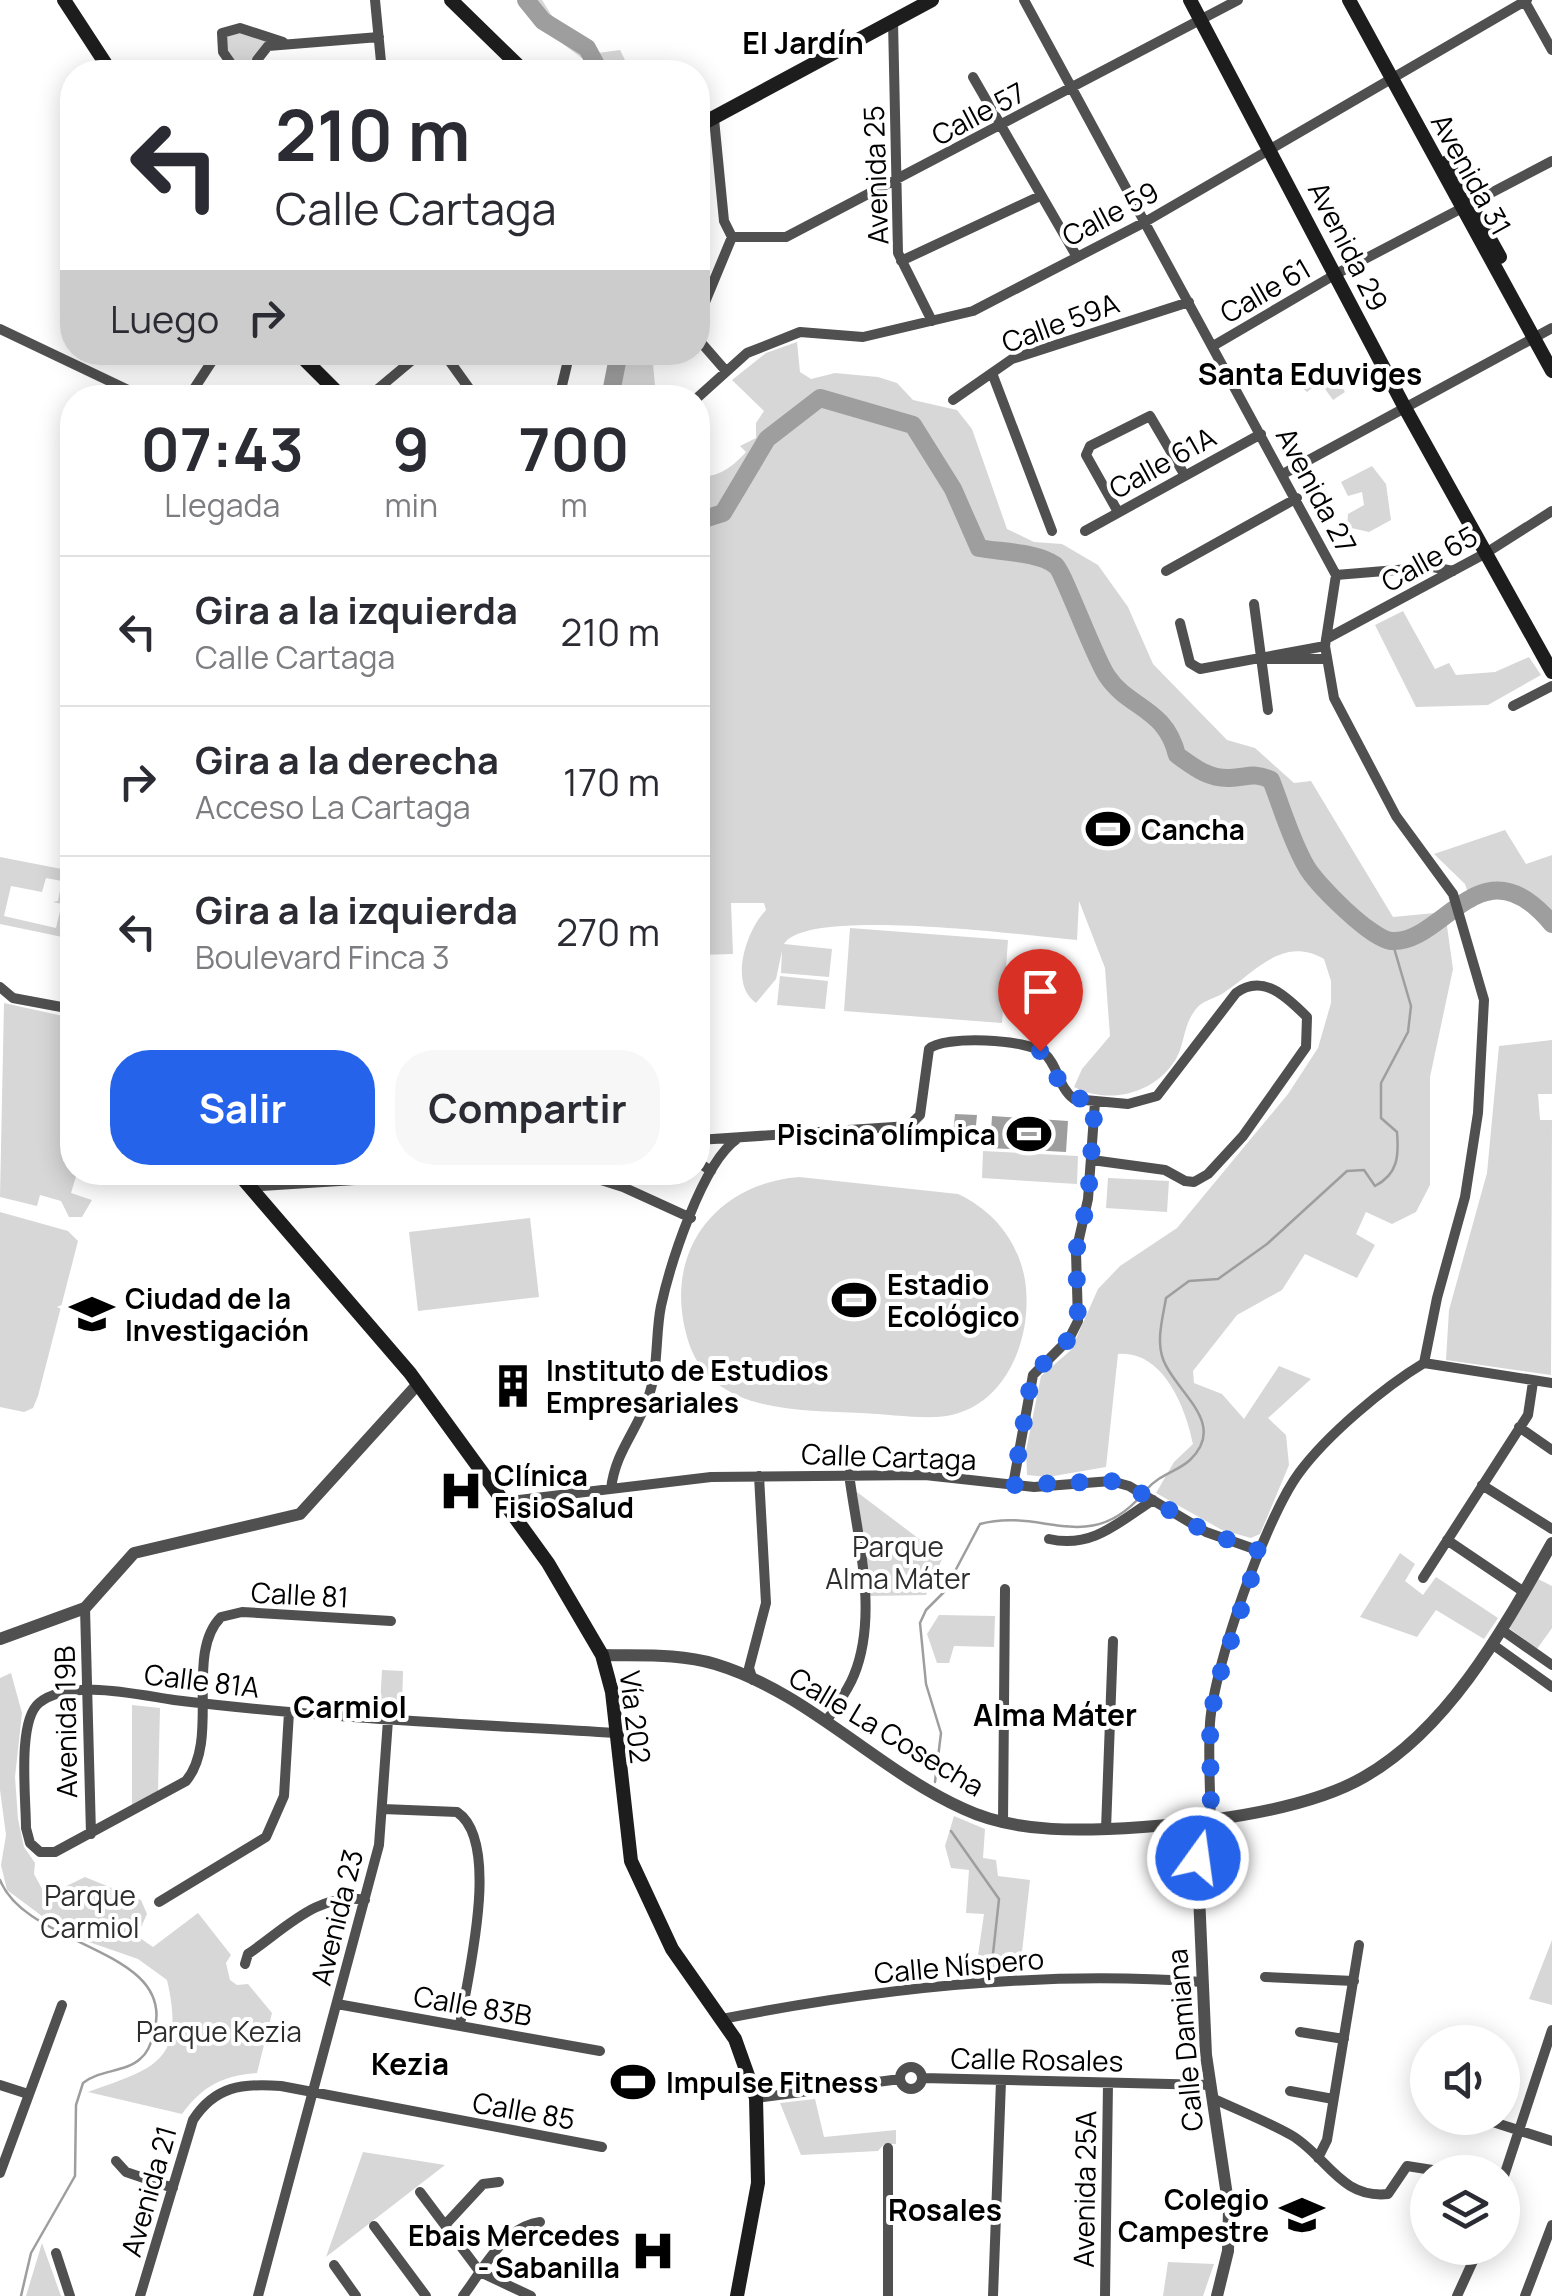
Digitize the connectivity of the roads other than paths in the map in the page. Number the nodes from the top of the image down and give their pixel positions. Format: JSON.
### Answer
{"nodes":[{"id":1,"x":375,"y":0,"type":"edge"},
{"id":2,"x":451,"y":0,"type":"edge"},
{"id":3,"x":932,"y":0,"type":"edge"},
{"id":4,"x":1024,"y":0,"type":"edge"},
{"id":5,"x":1190,"y":0,"type":"edge"},
{"id":6,"x":1238,"y":0,"type":"edge"},
{"id":7,"x":1348,"y":0,"type":"edge"},
{"id":8,"x":1357,"y":0,"type":"edge"},
{"id":9,"x":1525,"y":0,"type":"edge"},
{"id":10,"x":64,"y":4,"type":"edge"},
{"id":11,"x":1201,"y":19,"type":"junction"},
{"id":12,"x":892,"y":21,"type":"junction"},
{"id":13,"x":379,"y":37,"type":"junction"},
{"id":14,"x":284,"y":42,"type":"junction"},
{"id":15,"x":1552,"y":50,"type":"edge"},
{"id":16,"x":103,"y":60,"type":"edge"},
{"id":17,"x":229,"y":60,"type":"edge"},
{"id":18,"x":259,"y":60,"type":"edge"},
{"id":19,"x":381,"y":60,"type":"edge"},
{"id":20,"x":513,"y":60,"type":"edge"},
{"id":21,"x":972,"y":77,"type":"dead end"},
{"id":22,"x":1396,"y":79,"type":"junction"},
{"id":23,"x":1069,"y":88,"type":"junction"},
{"id":24,"x":714,"y":118,"type":"junction"},
{"id":25,"x":710,"y":120,"type":"edge"},
{"id":26,"x":1001,"y":128,"type":"junction"},
{"id":27,"x":1272,"y":150,"type":"junction"},
{"id":28,"x":1552,"y":161,"type":"edge"},
{"id":29,"x":898,"y":181,"type":"junction"},
{"id":30,"x":1040,"y":196,"type":"junction"},
{"id":31,"x":1466,"y":205,"type":"junction"},
{"id":32,"x":1145,"y":222,"type":"junction"},
{"id":33,"x":732,"y":237,"type":"junction"},
{"id":34,"x":1077,"y":257,"type":"junction"},
{"id":35,"x":901,"y":261,"type":"junction"},
{"id":36,"x":1336,"y":274,"type":"junction"},
{"id":37,"x":710,"y":290,"type":"edge"},
{"id":38,"x":1189,"y":302,"type":"junction"},
{"id":39,"x":932,"y":321,"type":"junction"},
{"id":40,"x":0,"y":329,"type":"edge"},
{"id":41,"x":1542,"y":333,"type":"edge"},
{"id":42,"x":1213,"y":346,"type":"junction"},
{"id":43,"x":710,"y":353,"type":"edge"},
{"id":44,"x":1552,"y":354,"type":"edge"},
{"id":45,"x":60,"y":357,"type":"edge"},
{"id":46,"x":76,"y":365,"type":"edge"},
{"id":47,"x":311,"y":365,"type":"edge"},
{"id":48,"x":407,"y":365,"type":"edge"},
{"id":49,"x":724,"y":370,"type":"junction"},
{"id":50,"x":1552,"y":371,"type":"edge"},
{"id":51,"x":992,"y":373,"type":"junction"},
{"id":52,"x":118,"y":385,"type":"edge"},
{"id":53,"x":330,"y":385,"type":"edge"},
{"id":54,"x":383,"y":385,"type":"edge"},
{"id":55,"x":710,"y":385,"type":"edge"},
{"id":56,"x":953,"y":400,"type":"dead end"},
{"id":57,"x":1405,"y":408,"type":"junction"},
{"id":58,"x":1261,"y":434,"type":"junction"},
{"id":59,"x":1184,"y":474,"type":"junction"},
{"id":60,"x":1284,"y":474,"type":"junction"},
{"id":61,"x":1297,"y":498,"type":"junction"},
{"id":62,"x":1552,"y":511,"type":"edge"},
{"id":63,"x":1118,"y":512,"type":"junction"},
{"id":64,"x":1052,"y":531,"type":"dead end"},
{"id":65,"x":1085,"y":531,"type":"dead end"},
{"id":66,"x":1486,"y":553,"type":"junction"},
{"id":67,"x":1166,"y":570,"type":"dead end"},
{"id":68,"x":1454,"y":571,"type":"junction"},
{"id":69,"x":1336,"y":574,"type":"junction"},
{"id":70,"x":1254,"y":604,"type":"dead end"},
{"id":71,"x":1180,"y":622,"type":"dead end"},
{"id":72,"x":1326,"y":648,"type":"junction"},
{"id":73,"x":1262,"y":659,"type":"junction"},
{"id":74,"x":1552,"y":672,"type":"edge"},
{"id":75,"x":1552,"y":686,"type":"edge"},
{"id":76,"x":1513,"y":706,"type":"dead end"},
{"id":77,"x":1268,"y":710,"type":"dead end"},
{"id":78,"x":0,"y":987,"type":"edge"},
{"id":79,"x":60,"y":1007,"type":"edge"},
{"id":80,"x":1095,"y":1102,"type":"junction"},
{"id":81,"x":743,"y":1137,"type":"junction"},
{"id":82,"x":710,"y":1139,"type":"edge"},
{"id":83,"x":1092,"y":1160,"type":"junction"},
{"id":84,"x":711,"y":1171,"type":"edge"},
{"id":85,"x":279,"y":1185,"type":"edge"},
{"id":86,"x":616,"y":1185,"type":"edge"},
{"id":87,"x":705,"y":1185,"type":"edge"},
{"id":88,"x":248,"y":1187,"type":"joint"},
{"id":89,"x":691,"y":1218,"type":"junction"},
{"id":90,"x":1424,"y":1363,"type":"junction"},
{"id":91,"x":1533,"y":1382,"type":"junction"},
{"id":92,"x":1552,"y":1384,"type":"edge"},
{"id":93,"x":417,"y":1385,"type":"junction"},
{"id":94,"x":1519,"y":1427,"type":"junction"},
{"id":95,"x":1552,"y":1450,"type":"edge"},
{"id":96,"x":849,"y":1474,"type":"junction"},
{"id":97,"x":759,"y":1476,"type":"junction"},
{"id":98,"x":1013,"y":1485,"type":"junction"},
{"id":99,"x":1482,"y":1486,"type":"junction"},
{"id":100,"x":611,"y":1489,"type":"junction"},
{"id":101,"x":1153,"y":1500,"type":"junction"},
{"id":102,"x":502,"y":1502,"type":"junction"},
{"id":103,"x":1552,"y":1528,"type":"edge"},
{"id":104,"x":1049,"y":1538,"type":"dead end"},
{"id":105,"x":1447,"y":1540,"type":"junction"},
{"id":106,"x":1552,"y":1543,"type":"edge"},
{"id":107,"x":1260,"y":1551,"type":"junction"},
{"id":108,"x":1423,"y":1578,"type":"dead end"},
{"id":109,"x":1006,"y":1589,"type":"dead end"},
{"id":110,"x":1524,"y":1592,"type":"junction"},
{"id":111,"x":85,"y":1608,"type":"junction"},
{"id":112,"x":392,"y":1621,"type":"dead end"},
{"id":113,"x":1502,"y":1630,"type":"junction"},
{"id":114,"x":0,"y":1639,"type":"edge"},
{"id":115,"x":1113,"y":1641,"type":"dead end"},
{"id":116,"x":1492,"y":1644,"type":"junction"},
{"id":117,"x":754,"y":1650,"type":"junction"},
{"id":118,"x":602,"y":1655,"type":"junction"},
{"id":119,"x":718,"y":1664,"type":"junction"},
{"id":120,"x":1552,"y":1666,"type":"edge"},
{"id":121,"x":753,"y":1680,"type":"junction"},
{"id":122,"x":1552,"y":1687,"type":"edge"},
{"id":123,"x":87,"y":1689,"type":"junction"},
{"id":124,"x":204,"y":1703,"type":"junction"},
{"id":125,"x":289,"y":1712,"type":"junction"},
{"id":126,"x":388,"y":1720,"type":"junction"},
{"id":127,"x":826,"y":1722,"type":"junction"},
{"id":128,"x":616,"y":1733,"type":"junction"},
{"id":129,"x":383,"y":1809,"type":"junction"},
{"id":130,"x":1211,"y":1822,"type":"junction"},
{"id":131,"x":1003,"y":1823,"type":"junction"},
{"id":132,"x":1106,"y":1830,"type":"junction"},
{"id":133,"x":91,"y":1834,"type":"junction"},
{"id":134,"x":365,"y":1900,"type":"junction"},
{"id":135,"x":159,"y":1902,"type":"dead end"},
{"id":136,"x":1358,"y":1945,"type":"dead end"},
{"id":137,"x":245,"y":1964,"type":"dead end"},
{"id":138,"x":1266,"y":1977,"type":"dead end"},
{"id":139,"x":1354,"y":1981,"type":"junction"},
{"id":140,"x":1201,"y":1982,"type":"junction"},
{"id":141,"x":337,"y":2004,"type":"junction"},
{"id":142,"x":62,"y":2005,"type":"dead end"},
{"id":143,"x":722,"y":2019,"type":"junction"},
{"id":144,"x":460,"y":2025,"type":"junction"},
{"id":145,"x":1552,"y":2030,"type":"edge"},
{"id":146,"x":1300,"y":2032,"type":"dead end"},
{"id":147,"x":1344,"y":2039,"type":"junction"},
{"id":148,"x":600,"y":2052,"type":"dead end"},
{"id":149,"x":1000,"y":2081,"type":"junction"},
{"id":150,"x":1108,"y":2083,"type":"junction"},
{"id":151,"x":0,"y":2085,"type":"edge"},
{"id":152,"x":1211,"y":2091,"type":"junction"},
{"id":153,"x":1290,"y":2091,"type":"dead end"},
{"id":154,"x":28,"y":2094,"type":"junction"},
{"id":155,"x":314,"y":2094,"type":"junction"},
{"id":156,"x":756,"y":2098,"type":"junction"},
{"id":157,"x":1334,"y":2099,"type":"junction"},
{"id":158,"x":205,"y":2101,"type":"joint"},
{"id":159,"x":1520,"y":2130,"type":"joint"},
{"id":160,"x":1552,"y":2141,"type":"edge"},
{"id":161,"x":602,"y":2147,"type":"dead end"},
{"id":162,"x":888,"y":2148,"type":"dead end"},
{"id":163,"x":1318,"y":2158,"type":"junction"},
{"id":164,"x":116,"y":2161,"type":"dead end"},
{"id":165,"x":1410,"y":2168,"type":"edge"},
{"id":166,"x":0,"y":2173,"type":"edge"},
{"id":167,"x":499,"y":2182,"type":"dead end"},
{"id":168,"x":173,"y":2188,"type":"junction"},
{"id":169,"x":420,"y":2192,"type":"dead end"},
{"id":170,"x":540,"y":2222,"type":"dead end"},
{"id":171,"x":1552,"y":2224,"type":"edge"},
{"id":172,"x":374,"y":2226,"type":"dead end"},
{"id":173,"x":445,"y":2226,"type":"junction"},
{"id":174,"x":56,"y":2254,"type":"dead end"},
{"id":175,"x":334,"y":2265,"type":"dead end"},
{"id":176,"x":1471,"y":2265,"type":"edge"},
{"id":177,"x":480,"y":2272,"type":"junction"},
{"id":178,"x":70,"y":2296,"type":"edge"},
{"id":179,"x":140,"y":2296,"type":"edge"},
{"id":180,"x":258,"y":2296,"type":"edge"},
{"id":181,"x":356,"y":2296,"type":"edge"},
{"id":182,"x":426,"y":2296,"type":"edge"},
{"id":183,"x":463,"y":2296,"type":"edge"},
{"id":184,"x":531,"y":2296,"type":"edge"},
{"id":185,"x":737,"y":2296,"type":"edge"},
{"id":186,"x":888,"y":2296,"type":"edge"},
{"id":187,"x":993,"y":2296,"type":"edge"},
{"id":188,"x":1105,"y":2296,"type":"edge"},
{"id":189,"x":1218,"y":2296,"type":"edge"},
{"id":190,"x":1457,"y":2296,"type":"edge"},
{"id":191,"x":1525,"y":2296,"type":"edge"}],
"edges":[{"from":1,"to":13,"type":"street"},
{"from":2,"to":20,"type":"main road"},
{"from":3,"to":12,"type":"main road"},
{"from":4,"to":23,"type":"street","name":"Avenida 27"},
{"from":5,"to":11,"type":"main road","name":"Avenida 29"},
{"from":6,"to":11,"type":"street","name":"Calle 57"},
{"from":7,"to":22,"type":"main road","name":"Avenida 31"},
{"from":8,"to":22,"type":"main road","name":"Avenida 31"},
{"from":9,"to":15,"type":"street"},
{"from":9,"to":22,"type":"street","name":"Calle 59"},
{"from":10,"to":16,"type":"main road"},
{"from":11,"to":23,"type":"street","name":"Calle 57"},
{"from":11,"to":27,"type":"main road","name":"Avenida 29"},
{"from":12,"to":24,"type":"main road"},
{"from":12,"to":29,"type":"street","name":"Avenida 25"},
{"from":13,"to":14,"type":"street"},
{"from":13,"to":19,"type":"street"},
{"from":14,"to":17,"type":"street"},
{"from":14,"to":18,"type":"street"},
{"from":21,"to":26,"type":"street"},
{"from":22,"to":27,"type":"street","name":"Calle 59"},
{"from":22,"to":31,"type":"main road","name":"Avenida 31"},
{"from":23,"to":26,"type":"street","name":"Calle 57"},
{"from":23,"to":32,"type":"street","name":"Avenida 27"},
{"from":24,"to":25,"type":"main road"},
{"from":24,"to":33,"type":"street"},
{"from":26,"to":29,"type":"street","name":"Calle 57"},
{"from":26,"to":30,"type":"street"},
{"from":27,"to":32,"type":"street","name":"Calle 59"},
{"from":27,"to":36,"type":"main road","name":"Avenida 29"},
{"from":28,"to":31,"type":"street","name":"Calle 61"},
{"from":29,"to":33,"type":"street","name":"Calle 57"},
{"from":29,"to":35,"type":"street","name":"Avenida 25"},
{"from":30,"to":34,"type":"street"},
{"from":30,"to":35,"type":"street"},
{"from":31,"to":36,"type":"street","name":"Calle 61"},
{"from":31,"to":41,"type":"main road","name":"Avenida 31"},
{"from":32,"to":34,"type":"street","name":"Calle 59"},
{"from":32,"to":38,"type":"street","name":"Avenida 27"},
{"from":33,"to":37,"type":"street"},
{"from":34,"to":39,"type":"street","name":"Calle 59"},
{"from":35,"to":39,"type":"street","name":"Avenida 25"},
{"from":36,"to":42,"type":"street","name":"Calle 61"},
{"from":36,"to":57,"type":"main road","name":"Avenida 29"},
{"from":38,"to":42,"type":"street","name":"Avenida 27"},
{"from":38,"to":51,"type":"street","name":"Calle 59A"},
{"from":39,"to":49,"type":"street","name":"Calle 59"},
{"from":40,"to":45,"type":"street"},
{"from":41,"to":44,"type":"main road","name":"Avenida 31"},
{"from":41,"to":50,"type":"main road","name":"Avenida 31"},
{"from":41,"to":57,"type":"street"},
{"from":42,"to":58,"type":"street","name":"Avenida 27"},
{"from":43,"to":49,"type":"street"},
{"from":46,"to":52,"type":"street"},
{"from":47,"to":53,"type":"main road"},
{"from":48,"to":54,"type":"street"},
{"from":49,"to":55,"type":"street","name":"Calle 59"},
{"from":51,"to":56,"type":"street","name":"Calle 59A"},
{"from":51,"to":64,"type":"street"},
{"from":57,"to":60,"type":"street"},
{"from":57,"to":66,"type":"main road","name":"Avenida 29"},
{"from":58,"to":59,"type":"street","name":"Calle 61A"},
{"from":58,"to":60,"type":"street","name":"Avenida 27"},
{"from":59,"to":63,"type":"street","name":"Calle 61A"},
{"from":59,"to":63,"type":"street"},
{"from":60,"to":61,"type":"street","name":"Avenida 27"},
{"from":61,"to":67,"type":"street"},
{"from":61,"to":69,"type":"street","name":"Avenida 27"},
{"from":62,"to":66,"type":"street","name":"Calle 65"},
{"from":63,"to":65,"type":"street","name":"Calle 61A"},
{"from":66,"to":68,"type":"street","name":"Calle 65"},
{"from":66,"to":74,"type":"main road","name":"Avenida 29"},
{"from":68,"to":69,"type":"street"},
{"from":68,"to":72,"type":"street","name":"Calle 65"},
{"from":69,"to":72,"type":"street","name":"Avenida 27"},
{"from":70,"to":73,"type":"street"},
{"from":71,"to":73,"type":"street","name":"Calle 65"},
{"from":72,"to":73,"type":"street","name":"Calle 65"},
{"from":72,"to":90,"type":"street"},
{"from":73,"to":77,"type":"street"},
{"from":75,"to":76,"type":"street"},
{"from":78,"to":79,"type":"street"},
{"from":80,"to":81,"type":"street"},
{"from":80,"to":83,"type":"street"},
{"from":80,"to":83,"type":"street"},
{"from":81,"to":82,"type":"street"},
{"from":81,"to":84,"type":"street"},
{"from":83,"to":98,"type":"street"},
{"from":85,"to":88,"type":"street"},
{"from":86,"to":89,"type":"street"},
{"from":87,"to":89,"type":"street"},
{"from":88,"to":93,"type":"main road","name":"Vía 202"},
{"from":89,"to":100,"type":"street"},
{"from":90,"to":91,"type":"street"},
{"from":90,"to":107,"type":"street"},
{"from":91,"to":92,"type":"street"},
{"from":91,"to":94,"type":"street"},
{"from":93,"to":102,"type":"main road","name":"Vía 202"},
{"from":93,"to":111,"type":"street"},
{"from":94,"to":95,"type":"street"},
{"from":94,"to":99,"type":"street"},
{"from":96,"to":97,"type":"street","name":"Calle Cartaga"},
{"from":96,"to":98,"type":"street","name":"Calle Cartaga"},
{"from":96,"to":127,"type":"street"},
{"from":97,"to":100,"type":"street","name":"Calle Cartaga"},
{"from":97,"to":117,"type":"street"},
{"from":98,"to":101,"type":"street","name":"Calle Cartaga"},
{"from":99,"to":103,"type":"street"},
{"from":99,"to":105,"type":"street"},
{"from":100,"to":102,"type":"street","name":"Calle Cartaga"},
{"from":101,"to":104,"type":"street"},
{"from":101,"to":107,"type":"street","name":"Calle Cartaga"},
{"from":102,"to":118,"type":"main road","name":"Vía 202"},
{"from":105,"to":108,"type":"street"},
{"from":105,"to":110,"type":"street"},
{"from":106,"to":110,"type":"street"},
{"from":107,"to":130,"type":"street"},
{"from":109,"to":131,"type":"street"},
{"from":110,"to":113,"type":"street"},
{"from":111,"to":114,"type":"street"},
{"from":111,"to":123,"type":"street","name":"Avenida 19B"},
{"from":112,"to":124,"type":"street","name":"Calle 81"},
{"from":113,"to":116,"type":"street"},
{"from":113,"to":120,"type":"street"},
{"from":115,"to":132,"type":"street"},
{"from":116,"to":122,"type":"street"},
{"from":116,"to":130,"type":"street"},
{"from":117,"to":119,"type":"street"},
{"from":117,"to":121,"type":"street"},
{"from":118,"to":119,"type":"street","name":"Calle La Cosecha"},
{"from":118,"to":128,"type":"main road","name":"Vía 202"},
{"from":119,"to":121,"type":"street","name":"Calle La Cosecha"},
{"from":121,"to":127,"type":"street","name":"Calle La Cosecha"},
{"from":123,"to":124,"type":"street","name":"Calle 81A"},
{"from":123,"to":133,"type":"street","name":"Avenida 19B"},
{"from":123,"to":133,"type":"street","name":"Calle 81A"},
{"from":124,"to":125,"type":"street","name":"Calle 81A"},
{"from":124,"to":133,"type":"street"},
{"from":125,"to":126,"type":"street","name":"Calle 81A"},
{"from":125,"to":135,"type":"street"},
{"from":126,"to":128,"type":"street","name":"Calle 81A"},
{"from":126,"to":129,"type":"street","name":"Avenida 23"},
{"from":127,"to":131,"type":"street","name":"Calle La Cosecha"},
{"from":128,"to":143,"type":"main road","name":"Vía 202"},
{"from":129,"to":134,"type":"street","name":"Avenida 23"},
{"from":129,"to":144,"type":"street"},
{"from":130,"to":132,"type":"street","name":"Calle La Cosecha"},
{"from":130,"to":140,"type":"street","name":"Calle Damiana"},
{"from":131,"to":132,"type":"street","name":"Calle La Cosecha"},
{"from":134,"to":137,"type":"street"},
{"from":134,"to":141,"type":"street","name":"Avenida 23"},
{"from":136,"to":139,"type":"street"},
{"from":138,"to":139,"type":"street"},
{"from":139,"to":147,"type":"street"},
{"from":140,"to":143,"type":"street","name":"Calle Níspero"},
{"from":140,"to":152,"type":"street","name":"Calle Damiana"},
{"from":141,"to":144,"type":"street","name":"Calle 83B"},
{"from":141,"to":155,"type":"street","name":"Avenida 23"},
{"from":142,"to":154,"type":"street"},
{"from":143,"to":156,"type":"main road","name":"Vía 202"},
{"from":144,"to":148,"type":"street","name":"Calle 83B"},
{"from":145,"to":159,"type":"street"},
{"from":146,"to":147,"type":"street"},
{"from":147,"to":157,"type":"street"},
{"from":149,"to":150,"type":"street","name":"Calle Rosales"},
{"from":149,"to":156,"type":"street","name":"Calle Rosales"},
{"from":149,"to":187,"type":"street"},
{"from":150,"to":152,"type":"street","name":"Calle Rosales"},
{"from":150,"to":188,"type":"street","name":"Avenida 25A"},
{"from":151,"to":154,"type":"street"},
{"from":152,"to":163,"type":"street"},
{"from":152,"to":189,"type":"street","name":"Calle Damiana"},
{"from":153,"to":157,"type":"street"},
{"from":154,"to":166,"type":"street"},
{"from":155,"to":158,"type":"street","name":"Calle 85"},
{"from":155,"to":161,"type":"street","name":"Calle 85"},
{"from":155,"to":180,"type":"street","name":"Avenida 23"},
{"from":156,"to":185,"type":"main road","name":"Vía 202"},
{"from":157,"to":163,"type":"street"},
{"from":158,"to":168,"type":"street","name":"Avenida 21"},
{"from":159,"to":160,"type":"street"},
{"from":162,"to":186,"type":"street"},
{"from":163,"to":165,"type":"street"},
{"from":164,"to":168,"type":"street"},
{"from":167,"to":173,"type":"street"},
{"from":168,"to":179,"type":"street","name":"Avenida 21"},
{"from":169,"to":173,"type":"street"},
{"from":170,"to":177,"type":"street"},
{"from":171,"to":191,"type":"street"},
{"from":172,"to":182,"type":"street"},
{"from":173,"to":177,"type":"street"},
{"from":174,"to":178,"type":"street"},
{"from":175,"to":181,"type":"street"},
{"from":176,"to":190,"type":"street"},
{"from":177,"to":183,"type":"street"},
{"from":177,"to":184,"type":"street"}]}
